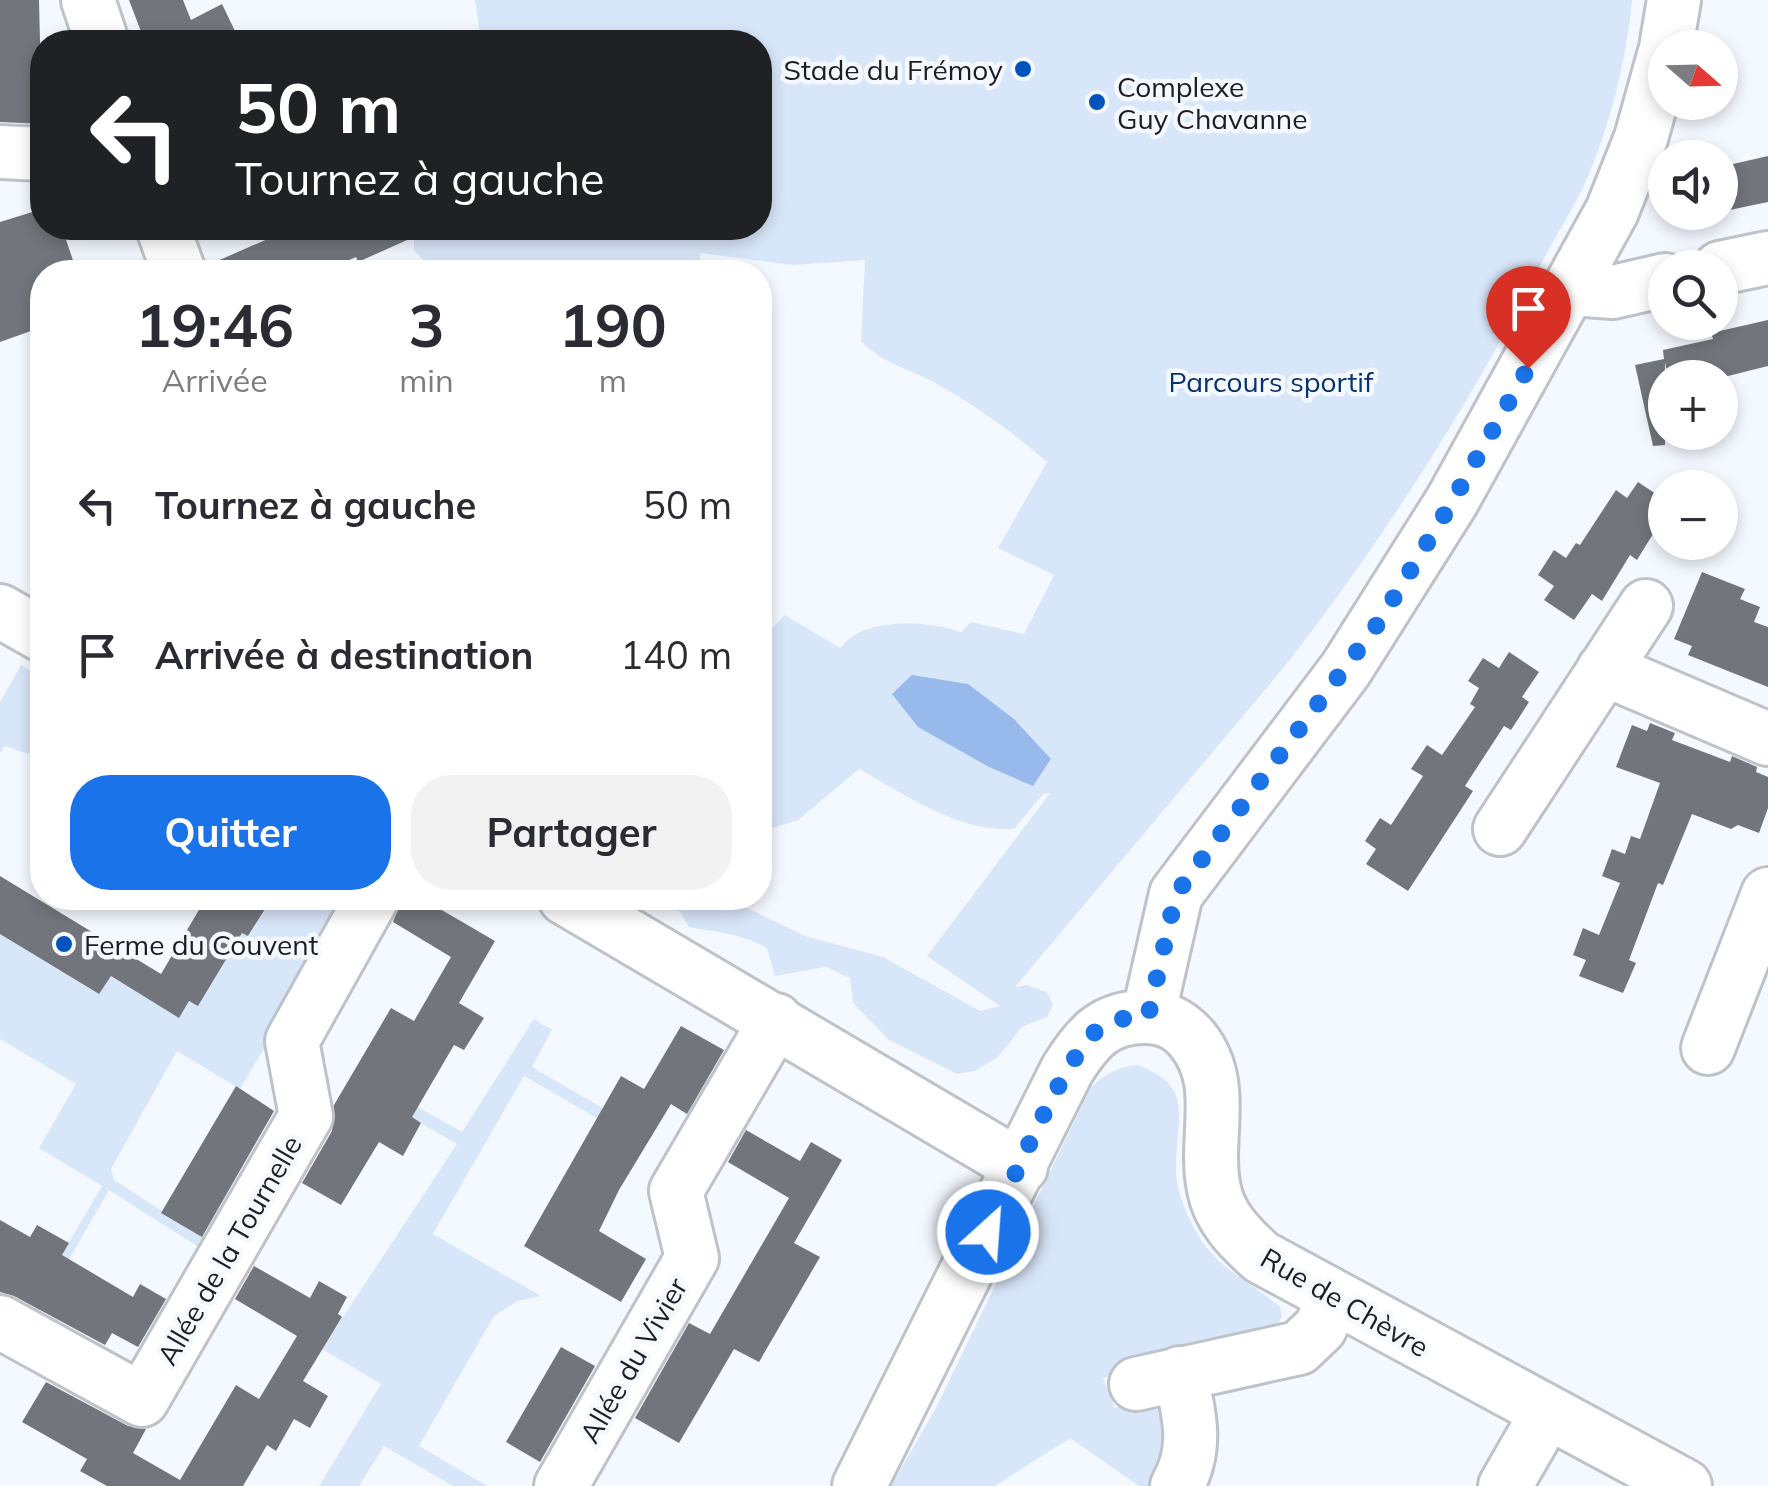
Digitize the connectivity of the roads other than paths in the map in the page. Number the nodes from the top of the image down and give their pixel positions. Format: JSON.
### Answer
{"nodes":[{"id":1,"x":88,"y":0,"type":"edge"},
{"id":2,"x":1674,"y":0,"type":"edge"},
{"id":3,"x":98,"y":30,"type":"edge"},
{"id":4,"x":1669,"y":30,"type":"edge"},
{"id":5,"x":1648,"y":106,"type":"edge"},
{"id":6,"x":0,"y":152,"type":"edge"},
{"id":7,"x":30,"y":153,"type":"edge"},
{"id":8,"x":1768,"y":258,"type":"edge"},
{"id":9,"x":1738,"y":264,"type":"edge"},
{"id":10,"x":1648,"y":284,"type":"edge"},
{"id":11,"x":1572,"y":290,"type":"junction"},
{"id":12,"x":1646,"y":606,"type":"dead end"},
{"id":13,"x":0,"y":611,"type":"edge"},
{"id":14,"x":30,"y":628,"type":"edge"},
{"id":15,"x":1604,"y":670,"type":"junction"},
{"id":16,"x":1768,"y":738,"type":"edge"},
{"id":17,"x":1500,"y":829,"type":"dead end"},
{"id":18,"x":1768,"y":894,"type":"edge"},
{"id":19,"x":365,"y":910,"type":"edge"},
{"id":20,"x":585,"y":910,"type":"edge"},
{"id":21,"x":1148,"y":1017,"type":"junction"},
{"id":22,"x":776,"y":1020,"type":"junction"},
{"id":23,"x":1708,"y":1048,"type":"dead end"},
{"id":24,"x":1021,"y":1167,"type":"junction"},
{"id":25,"x":0,"y":1322,"type":"edge"},
{"id":26,"x":1322,"y":1339,"type":"junction"},
{"id":27,"x":1547,"y":1413,"type":"junction"},
{"id":28,"x":561,"y":1486,"type":"edge"},
{"id":29,"x":859,"y":1486,"type":"edge"},
{"id":30,"x":1177,"y":1486,"type":"edge"},
{"id":31,"x":1505,"y":1486,"type":"edge"},
{"id":32,"x":1685,"y":1486,"type":"edge"}],
"edges":[{"from":1,"to":3,"type":"street"},
{"from":2,"to":4,"type":"street"},
{"from":5,"to":11,"type":"street"},
{"from":6,"to":7,"type":"street"},
{"from":8,"to":9,"type":"street"},
{"from":10,"to":11,"type":"street"},
{"from":11,"to":21,"type":"street"},
{"from":12,"to":15,"type":"street"},
{"from":13,"to":14,"type":"street"},
{"from":15,"to":16,"type":"street"},
{"from":15,"to":17,"type":"street"},
{"from":18,"to":23,"type":"street"},
{"from":19,"to":25,"type":"street","name":"Allée de la Tournelle"},
{"from":20,"to":22,"type":"street"},
{"from":21,"to":24,"type":"street"},
{"from":21,"to":26,"type":"street","name":"Rue de Chèvre"},
{"from":22,"to":24,"type":"street"},
{"from":22,"to":28,"type":"street","name":"Allée du Vivier"},
{"from":24,"to":29,"type":"street"},
{"from":26,"to":27,"type":"street","name":"Rue de Chèvre"},
{"from":26,"to":30,"type":"street"},
{"from":27,"to":31,"type":"street"},
{"from":27,"to":32,"type":"street","name":"Rue de Chèvre"}]}
